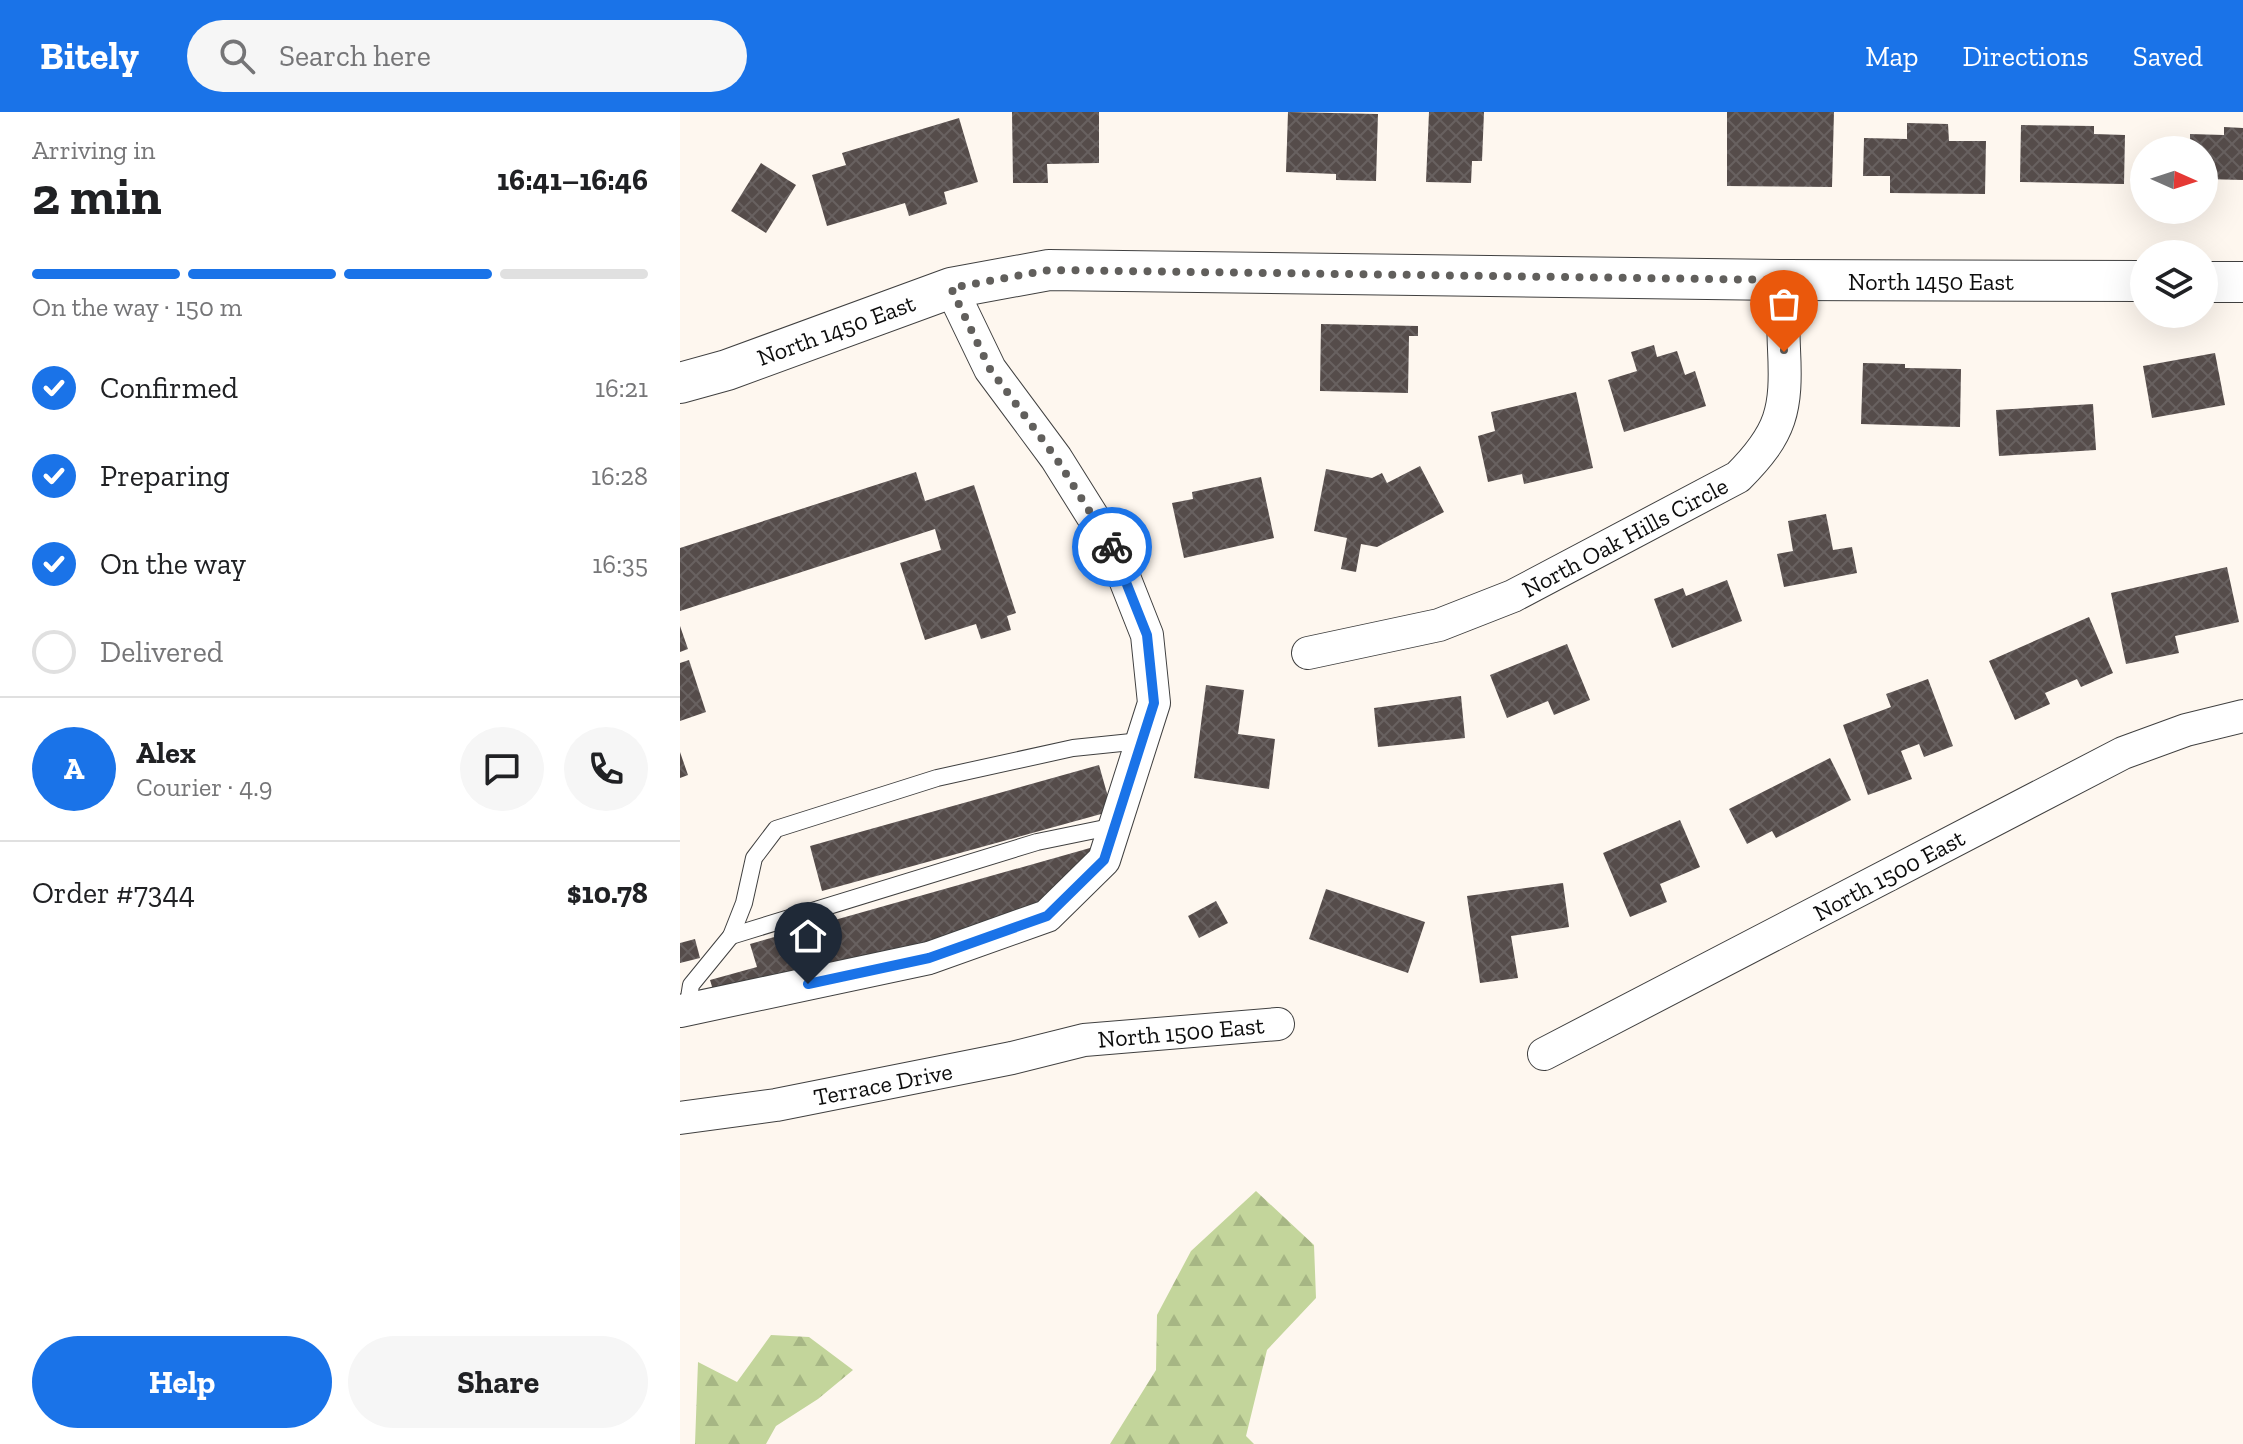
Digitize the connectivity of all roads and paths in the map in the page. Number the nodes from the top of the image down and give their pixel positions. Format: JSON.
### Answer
{"nodes":[{"id":1,"x":1783,"y":280,"type":"junction"},
{"id":2,"x":2130,"y":281,"type":"edge"},
{"id":3,"x":2218,"y":282,"type":"edge"},
{"id":4,"x":2243,"y":282,"type":"edge"},
{"id":5,"x":951,"y":288,"type":"junction"},
{"id":6,"x":680,"y":383,"type":"edge"},
{"id":7,"x":1308,"y":653,"type":"dead end"},
{"id":8,"x":2243,"y":716,"type":"edge"},
{"id":9,"x":1141,"y":741,"type":"junction"},
{"id":10,"x":1115,"y":826,"type":"junction"},
{"id":11,"x":731,"y":936,"type":"junction"},
{"id":12,"x":684,"y":1011,"type":"edge"},
{"id":13,"x":1278,"y":1024,"type":"dead end"},
{"id":14,"x":1084,"y":1040,"type":"joint"},
{"id":15,"x":1544,"y":1054,"type":"dead end"},
{"id":16,"x":680,"y":1118,"type":"edge"}],
"edges":[{"from":1,"to":2,"type":"street","name":"North 1450 East"},
{"from":1,"to":5,"type":"street","name":"North 1450 East"},
{"from":1,"to":7,"type":"street","name":"North Oak Hills Circle"},
{"from":3,"to":4,"type":"street"},
{"from":5,"to":6,"type":"street","name":"North 1450 East"},
{"from":5,"to":9,"type":"street"},
{"from":8,"to":15,"type":"street","name":"North 1500 East"},
{"from":9,"to":10,"type":"street"},
{"from":9,"to":11,"type":"lane"},
{"from":10,"to":11,"type":"lane"},
{"from":10,"to":12,"type":"street"},
{"from":11,"to":12,"type":"lane"},
{"from":13,"to":14,"type":"street","name":"North 1500 East"},
{"from":14,"to":16,"type":"street","name":"Terrace Drive"}]}
